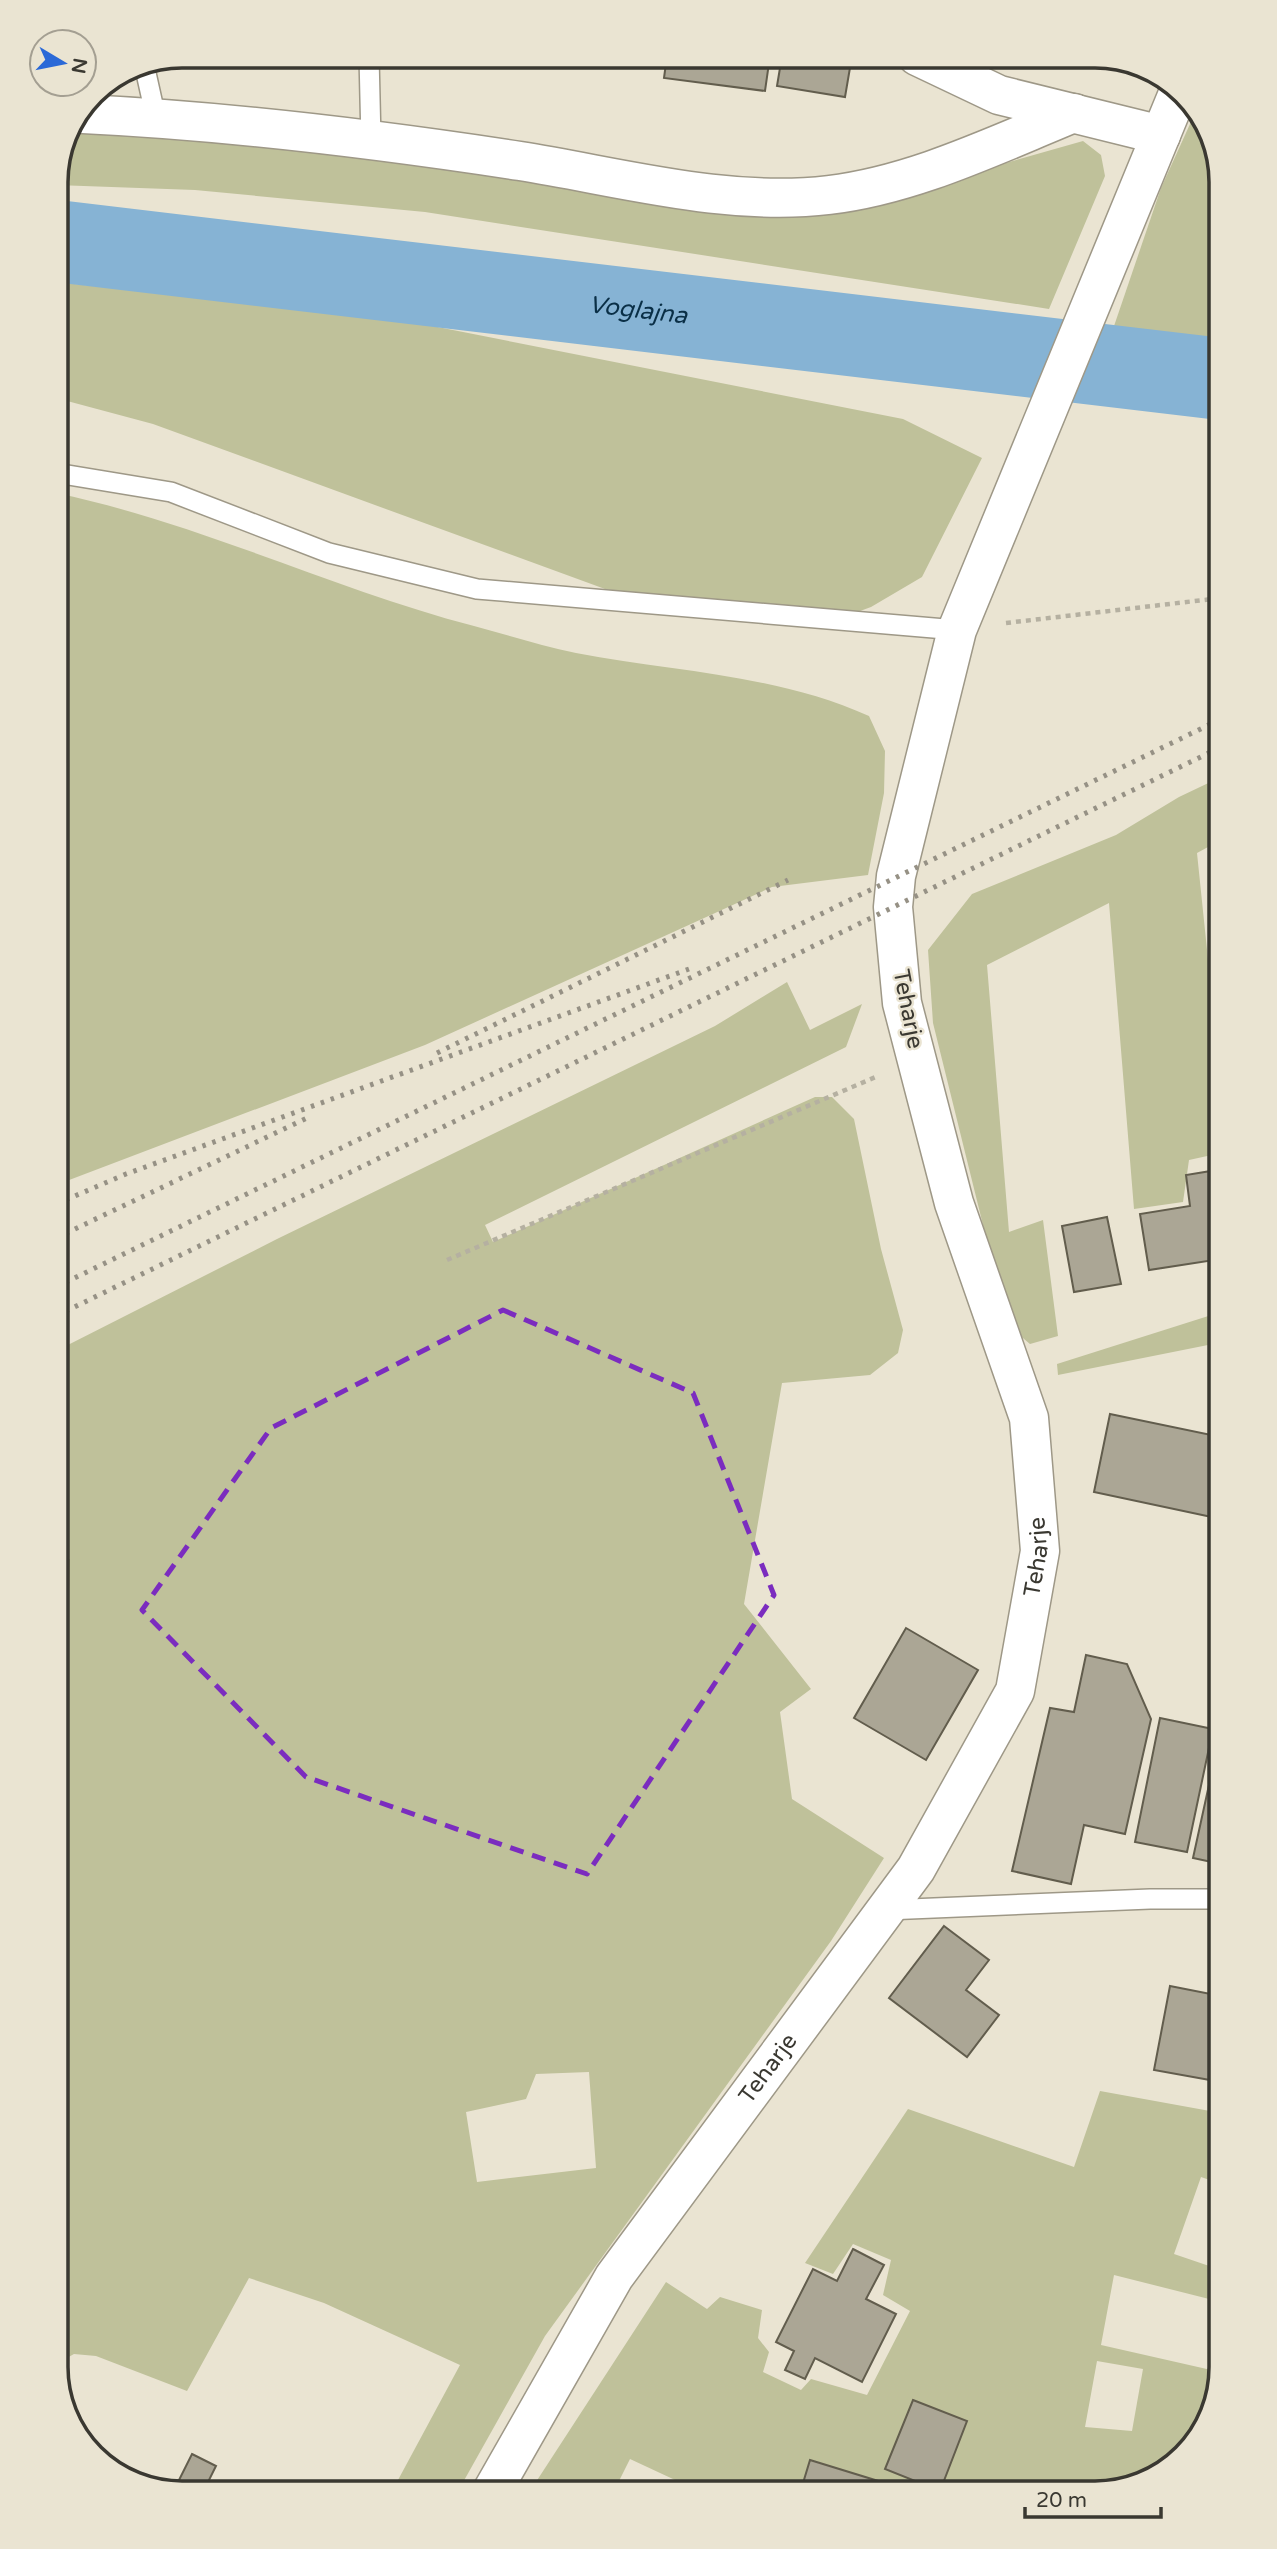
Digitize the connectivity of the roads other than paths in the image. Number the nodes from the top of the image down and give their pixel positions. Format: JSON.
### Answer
{"nodes":[{"id":1,"x":369,"y":68,"type":"edge"},
{"id":2,"x":942,"y":68,"type":"edge"},
{"id":3,"x":146,"y":74,"type":"edge"},
{"id":4,"x":1174,"y":102,"type":"edge"},
{"id":5,"x":1074,"y":113,"type":"junction"},
{"id":6,"x":91,"y":114,"type":"edge"},
{"id":7,"x":156,"y":118,"type":"junction"},
{"id":8,"x":1160,"y":135,"type":"junction"},
{"id":9,"x":371,"y":141,"type":"junction"},
{"id":10,"x":68,"y":475,"type":"edge"},
{"id":11,"x":957,"y":630,"type":"junction"},
{"id":12,"x":1209,"y":1899,"type":"edge"},
{"id":13,"x":885,"y":1910,"type":"junction"},
{"id":14,"x":498,"y":2481,"type":"edge"}],
"edges":[{"from":1,"to":9,"type":"lane"},
{"from":2,"to":5,"type":"street"},
{"from":3,"to":7,"type":"lane"},
{"from":4,"to":8,"type":"street","name":"Teharje"},
{"from":5,"to":8,"type":"street"},
{"from":5,"to":9,"type":"street"},
{"from":6,"to":7,"type":"street"},
{"from":7,"to":9,"type":"street"},
{"from":8,"to":11,"type":"street","name":"Teharje"},
{"from":10,"to":11,"type":"lane"},
{"from":11,"to":13,"type":"street","name":"Teharje"},
{"from":12,"to":13,"type":"lane"},
{"from":13,"to":14,"type":"street","name":"Teharje"}]}
